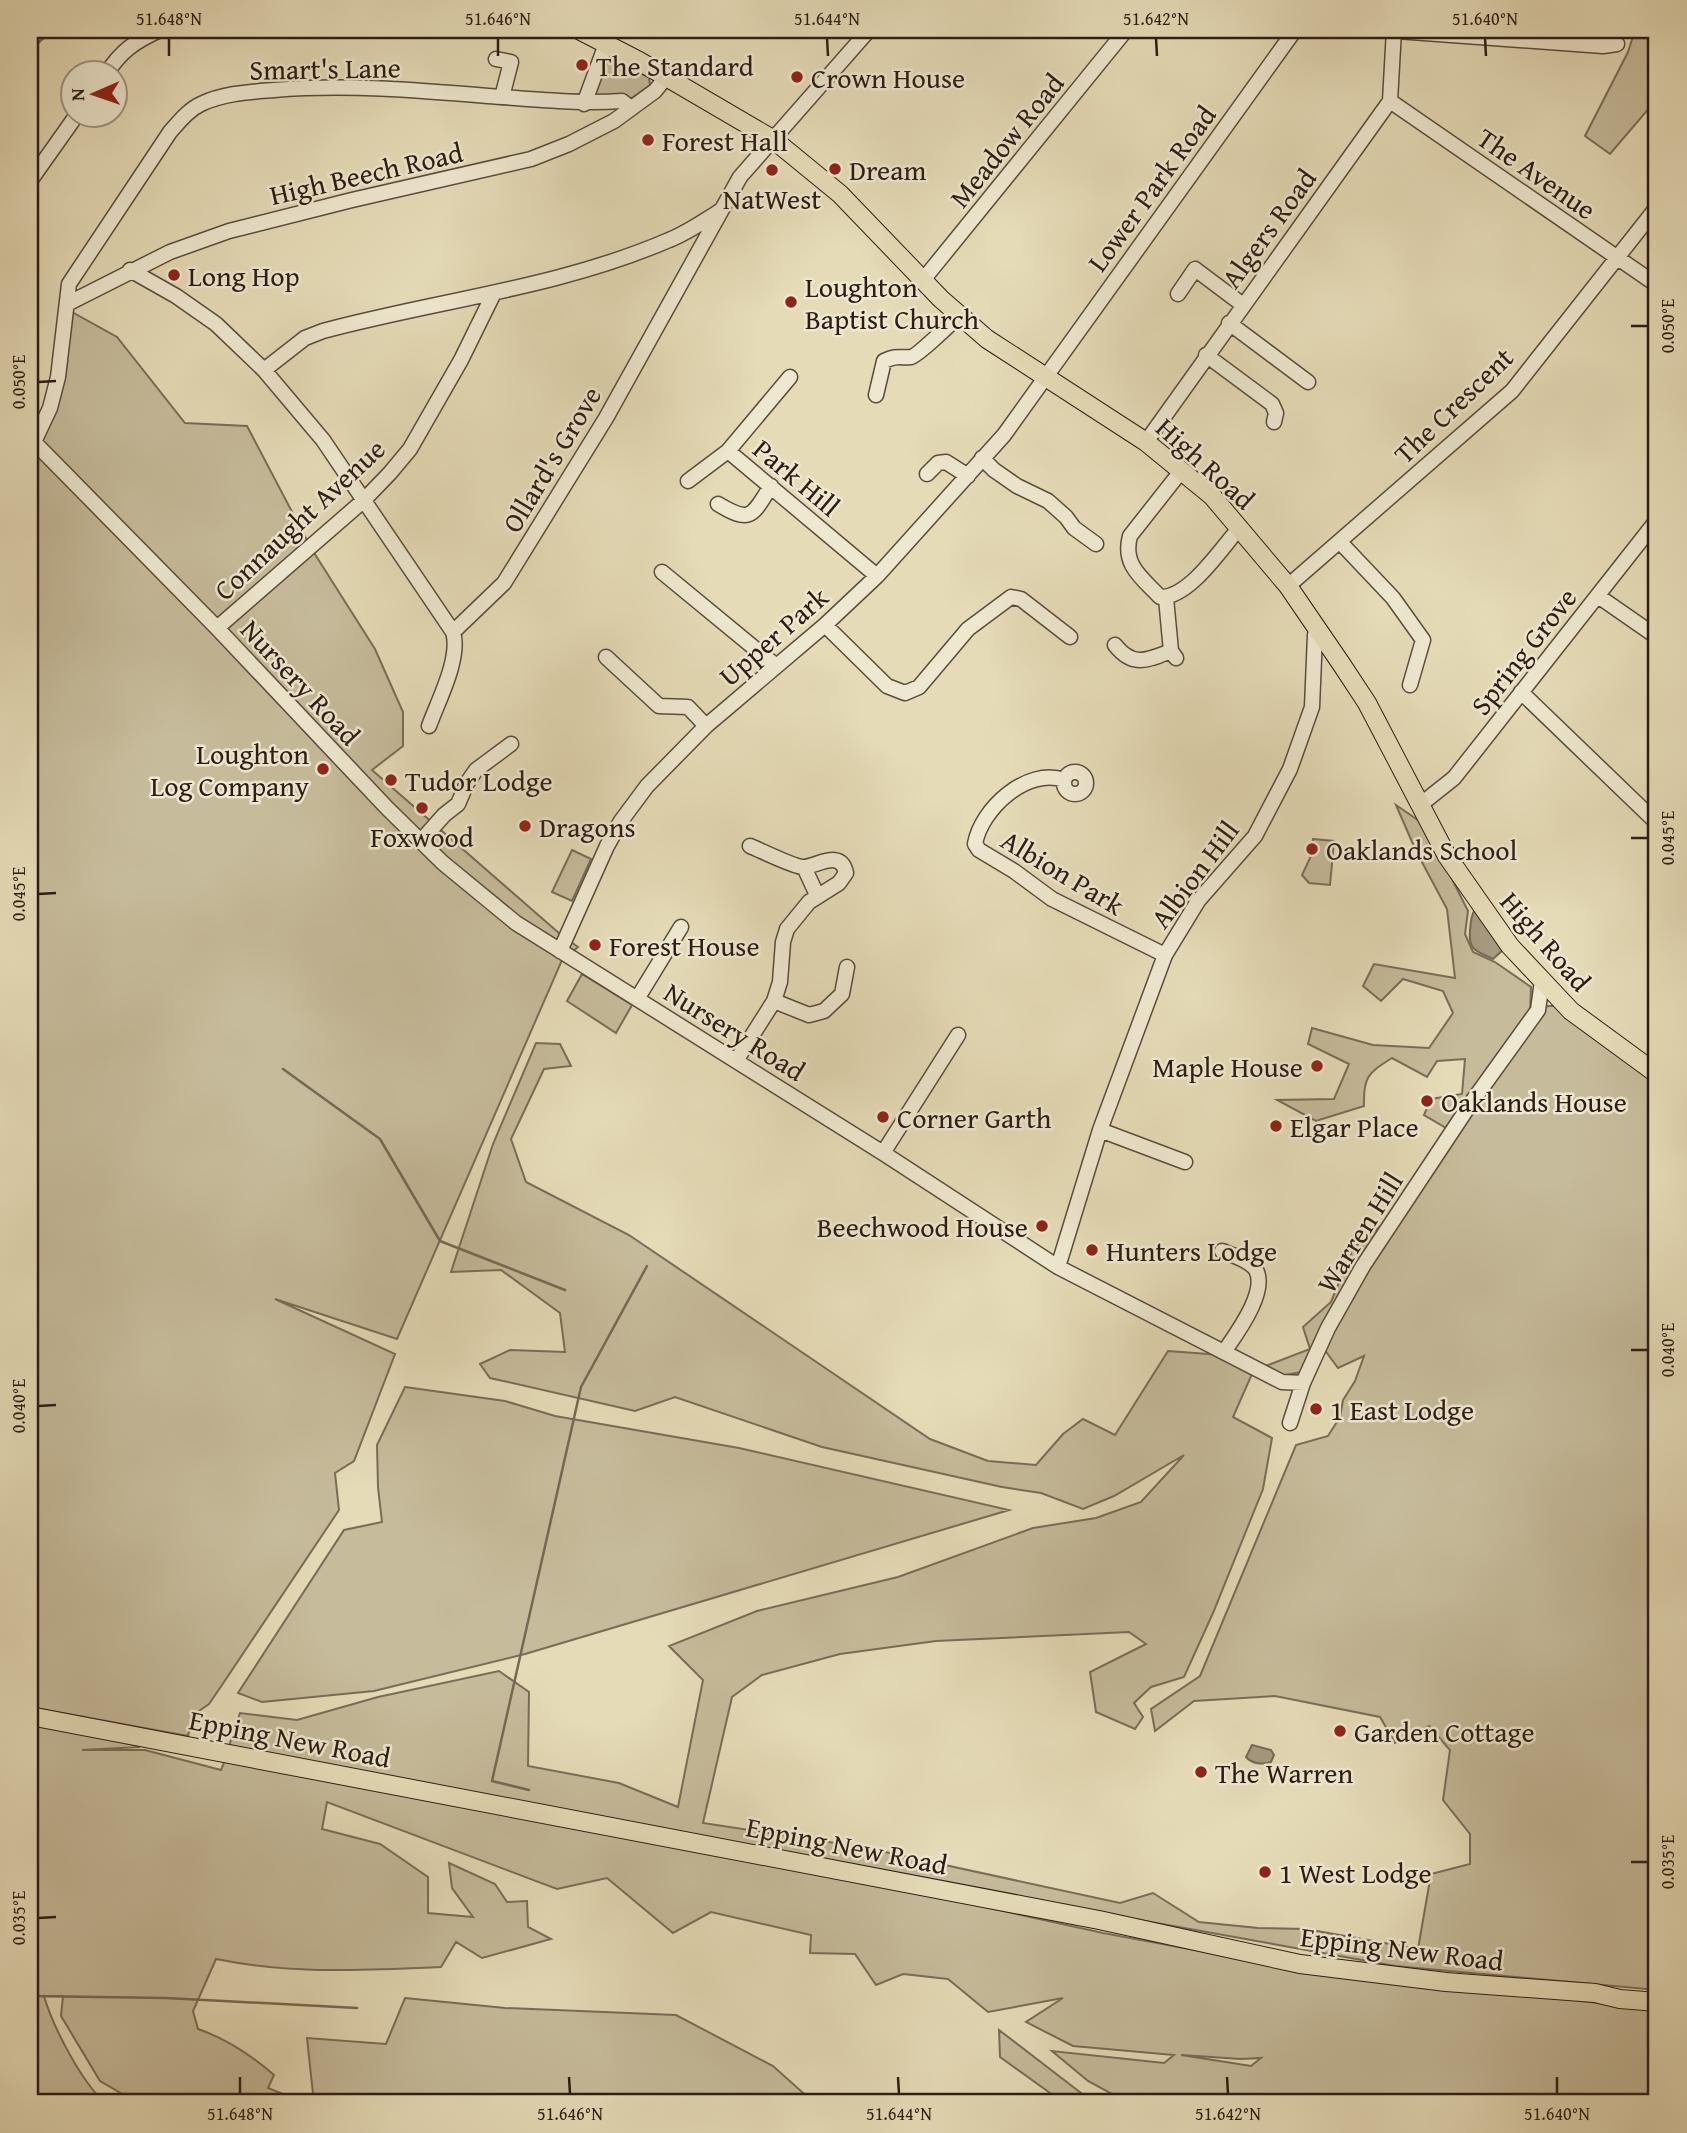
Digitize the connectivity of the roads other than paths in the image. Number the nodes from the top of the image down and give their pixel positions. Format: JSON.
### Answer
{"nodes":[{"id":1,"x":160,"y":30,"type":"edge"},
{"id":2,"x":579,"y":30,"type":"edge"},
{"id":3,"x":869,"y":30,"type":"edge"},
{"id":4,"x":1126,"y":30,"type":"edge"},
{"id":5,"x":1296,"y":30,"type":"edge"},
{"id":6,"x":1383,"y":30,"type":"edge"},
{"id":7,"x":1394,"y":30,"type":"edge"},
{"id":8,"x":606,"y":44,"type":"junction"},
{"id":9,"x":1617,"y":44,"type":"dead end"},
{"id":10,"x":496,"y":59,"type":"dead end"},
{"id":11,"x":115,"y":60,"type":"edge"},
{"id":12,"x":666,"y":77,"type":"junction"},
{"id":13,"x":502,"y":97,"type":"junction"},
{"id":14,"x":1390,"y":101,"type":"junction"},
{"id":15,"x":584,"y":104,"type":"junction"},
{"id":16,"x":631,"y":108,"type":"junction"},
{"id":17,"x":66,"y":130,"type":"edge"},
{"id":18,"x":774,"y":140,"type":"junction"},
{"id":19,"x":30,"y":181,"type":"edge"},
{"id":20,"x":1657,"y":207,"type":"edge"},
{"id":21,"x":721,"y":211,"type":"junction"},
{"id":22,"x":1616,"y":257,"type":"junction"},
{"id":23,"x":130,"y":270,"type":"junction"},
{"id":24,"x":923,"y":280,"type":"junction"},
{"id":25,"x":1657,"y":285,"type":"edge"},
{"id":26,"x":1178,"y":294,"type":"dead end"},
{"id":27,"x":493,"y":295,"type":"junction"},
{"id":28,"x":67,"y":304,"type":"junction"},
{"id":29,"x":1243,"y":304,"type":"junction"},
{"id":30,"x":958,"y":315,"type":"junction"},
{"id":31,"x":1229,"y":323,"type":"junction"},
{"id":32,"x":1206,"y":355,"type":"junction"},
{"id":33,"x":264,"y":370,"type":"junction"},
{"id":34,"x":1046,"y":376,"type":"junction"},
{"id":35,"x":790,"y":377,"type":"dead end"},
{"id":36,"x":1308,"y":382,"type":"dead end"},
{"id":37,"x":876,"y":396,"type":"dead end"},
{"id":38,"x":1274,"y":422,"type":"dead end"},
{"id":39,"x":1146,"y":442,"type":"junction"},
{"id":40,"x":32,"y":444,"type":"edge"},
{"id":41,"x":728,"y":451,"type":"junction"},
{"id":42,"x":982,"y":458,"type":"junction"},
{"id":43,"x":1182,"y":470,"type":"junction"},
{"id":44,"x":927,"y":474,"type":"dead end"},
{"id":45,"x":968,"y":476,"type":"junction"},
{"id":46,"x":688,"y":481,"type":"dead end"},
{"id":47,"x":771,"y":486,"type":"junction"},
{"id":48,"x":363,"y":501,"type":"junction"},
{"id":49,"x":718,"y":504,"type":"dead end"},
{"id":50,"x":1657,"y":520,"type":"edge"},
{"id":51,"x":1240,"y":527,"type":"junction"},
{"id":52,"x":1340,"y":542,"type":"junction"},
{"id":53,"x":1096,"y":544,"type":"dead end"},
{"id":54,"x":877,"y":576,"type":"junction"},
{"id":55,"x":665,"y":579,"type":"dead end"},
{"id":56,"x":1288,"y":586,"type":"junction"},
{"id":57,"x":1598,"y":596,"type":"junction"},
{"id":58,"x":1166,"y":598,"type":"junction"},
{"id":59,"x":825,"y":625,"type":"junction"},
{"id":60,"x":217,"y":628,"type":"junction"},
{"id":61,"x":1317,"y":628,"type":"junction"},
{"id":62,"x":453,"y":632,"type":"junction"},
{"id":63,"x":1070,"y":637,"type":"dead end"},
{"id":64,"x":1657,"y":637,"type":"edge"},
{"id":65,"x":1115,"y":645,"type":"dead end"},
{"id":66,"x":606,"y":657,"type":"dead end"},
{"id":67,"x":775,"y":665,"type":"junction"},
{"id":68,"x":1410,"y":685,"type":"dead end"},
{"id":69,"x":1521,"y":692,"type":"junction"},
{"id":70,"x":429,"y":726,"type":"dead end"},
{"id":71,"x":706,"y":726,"type":"junction"},
{"id":72,"x":511,"y":744,"type":"dead end"},
{"id":73,"x":1064,"y":780,"type":"dead end"},
{"id":74,"x":1420,"y":805,"type":"junction"},
{"id":75,"x":1657,"y":823,"type":"edge"},
{"id":76,"x":421,"y":841,"type":"junction"},
{"id":77,"x":750,"y":846,"type":"dead end"},
{"id":78,"x":804,"y":867,"type":"junction"},
{"id":79,"x":817,"y":895,"type":"junction"},
{"id":80,"x":681,"y":927,"type":"dead end"},
{"id":81,"x":560,"y":951,"type":"junction"},
{"id":82,"x":1165,"y":955,"type":"junction"},
{"id":83,"x":848,"y":967,"type":"dead end"},
{"id":84,"x":1542,"y":981,"type":"junction"},
{"id":85,"x":637,"y":999,"type":"junction"},
{"id":86,"x":1558,"y":999,"type":"junction"},
{"id":87,"x":774,"y":1002,"type":"junction"},
{"id":88,"x":1538,"y":1010,"type":"junction"},
{"id":89,"x":958,"y":1035,"type":"dead end"},
{"id":90,"x":736,"y":1061,"type":"junction"},
{"id":91,"x":1657,"y":1074,"type":"edge"},
{"id":92,"x":1100,"y":1130,"type":"junction"},
{"id":93,"x":883,"y":1153,"type":"junction"},
{"id":94,"x":1185,"y":1162,"type":"dead end"},
{"id":95,"x":1222,"y":1251,"type":"dead end"},
{"id":96,"x":1058,"y":1268,"type":"junction"},
{"id":97,"x":1224,"y":1352,"type":"junction"},
{"id":98,"x":1303,"y":1383,"type":"junction"},
{"id":99,"x":1290,"y":1423,"type":"dead end"},
{"id":100,"x":30,"y":1716,"type":"edge"},
{"id":101,"x":1657,"y":2002,"type":"edge"}],
"edges":[{"from":1,"to":11,"type":"street"},
{"from":2,"to":8,"type":"main road","name":"High Road"},
{"from":3,"to":18,"type":"street"},
{"from":4,"to":24,"type":"street","name":"Meadow Road"},
{"from":5,"to":34,"type":"street","name":"Lower Park Road"},
{"from":6,"to":7,"type":"street"},
{"from":7,"to":9,"type":"street"},
{"from":7,"to":14,"type":"street"},
{"from":8,"to":12,"type":"main road","name":"High Road"},
{"from":8,"to":15,"type":"street"},
{"from":10,"to":13,"type":"street"},
{"from":12,"to":16,"type":"street","name":"High Beech Road"},
{"from":12,"to":18,"type":"main road","name":"High Road"},
{"from":13,"to":15,"type":"street","name":"Smart's Lane"},
{"from":13,"to":28,"type":"street","name":"Smart's Lane"},
{"from":14,"to":22,"type":"street","name":"The Avenue"},
{"from":14,"to":29,"type":"street","name":"Algers Road"},
{"from":15,"to":16,"type":"street","name":"Smart's Lane"},
{"from":16,"to":23,"type":"street","name":"High Beech Road"},
{"from":17,"to":19,"type":"street"},
{"from":18,"to":21,"type":"street"},
{"from":18,"to":24,"type":"main road","name":"High Road"},
{"from":20,"to":22,"type":"street","name":"The Crescent"},
{"from":21,"to":27,"type":"street"},
{"from":21,"to":62,"type":"street","name":"Ollard's Grove"},
{"from":22,"to":25,"type":"street","name":"The Avenue"},
{"from":22,"to":52,"type":"street","name":"The Crescent"},
{"from":23,"to":28,"type":"street","name":"High Beech Road"},
{"from":23,"to":33,"type":"street"},
{"from":24,"to":30,"type":"main road","name":"High Road"},
{"from":26,"to":29,"type":"street"},
{"from":27,"to":33,"type":"street"},
{"from":27,"to":48,"type":"street","name":"Connaught Avenue"},
{"from":28,"to":40,"type":"street"},
{"from":29,"to":31,"type":"street","name":"Algers Road"},
{"from":30,"to":34,"type":"main road","name":"High Road"},
{"from":30,"to":37,"type":"street"},
{"from":31,"to":32,"type":"street","name":"Algers Road"},
{"from":31,"to":36,"type":"street"},
{"from":32,"to":38,"type":"street"},
{"from":32,"to":39,"type":"street","name":"Algers Road"},
{"from":33,"to":48,"type":"street"},
{"from":34,"to":39,"type":"main road","name":"High Road"},
{"from":34,"to":42,"type":"street","name":"Upper Park"},
{"from":35,"to":41,"type":"street","name":"Park Hill"},
{"from":39,"to":43,"type":"main road","name":"High Road"},
{"from":40,"to":60,"type":"street","name":"Nursery Road"},
{"from":41,"to":46,"type":"street"},
{"from":41,"to":47,"type":"street","name":"Park Hill"},
{"from":42,"to":45,"type":"street","name":"Upper Park"},
{"from":42,"to":53,"type":"street"},
{"from":43,"to":51,"type":"main road","name":"High Road"},
{"from":43,"to":58,"type":"street"},
{"from":44,"to":45,"type":"street"},
{"from":45,"to":54,"type":"street","name":"Upper Park"},
{"from":47,"to":49,"type":"street"},
{"from":47,"to":54,"type":"street","name":"Park Hill"},
{"from":48,"to":60,"type":"street","name":"Connaught Avenue"},
{"from":48,"to":62,"type":"street"},
{"from":50,"to":57,"type":"street","name":"Spring Grove"},
{"from":51,"to":56,"type":"main road","name":"High Road"},
{"from":51,"to":58,"type":"street"},
{"from":52,"to":56,"type":"street","name":"The Crescent"},
{"from":52,"to":68,"type":"street"},
{"from":54,"to":59,"type":"street","name":"Upper Park"},
{"from":55,"to":67,"type":"street"},
{"from":56,"to":61,"type":"main road","name":"High Road"},
{"from":57,"to":64,"type":"street"},
{"from":57,"to":69,"type":"street","name":"Spring Grove"},
{"from":58,"to":65,"type":"street"},
{"from":59,"to":63,"type":"street"},
{"from":59,"to":67,"type":"street","name":"Upper Park"},
{"from":60,"to":76,"type":"street","name":"Nursery Road"},
{"from":61,"to":74,"type":"main road","name":"High Road"},
{"from":61,"to":82,"type":"street","name":"Albion Hill"},
{"from":62,"to":70,"type":"street"},
{"from":66,"to":71,"type":"street"},
{"from":67,"to":71,"type":"street","name":"Upper Park"},
{"from":69,"to":74,"type":"street","name":"Spring Grove"},
{"from":69,"to":75,"type":"street"},
{"from":71,"to":81,"type":"street","name":"Upper Park"},
{"from":72,"to":76,"type":"street"},
{"from":73,"to":82,"type":"street","name":"Albion Park"},
{"from":74,"to":84,"type":"main road","name":"High Road"},
{"from":76,"to":81,"type":"street","name":"Nursery Road"},
{"from":77,"to":78,"type":"street"},
{"from":78,"to":79,"type":"street"},
{"from":78,"to":79,"type":"street"},
{"from":79,"to":87,"type":"street"},
{"from":80,"to":85,"type":"street"},
{"from":81,"to":85,"type":"street","name":"Nursery Road"},
{"from":82,"to":92,"type":"street","name":"Albion Hill"},
{"from":83,"to":87,"type":"street"},
{"from":84,"to":86,"type":"main road","name":"High Road"},
{"from":84,"to":88,"type":"street","name":"Warren Hill"},
{"from":85,"to":90,"type":"street","name":"Nursery Road"},
{"from":86,"to":88,"type":"street","name":"Warren Hill"},
{"from":86,"to":91,"type":"main road","name":"High Road"},
{"from":87,"to":90,"type":"street"},
{"from":88,"to":98,"type":"street","name":"Warren Hill"},
{"from":89,"to":93,"type":"street"},
{"from":90,"to":93,"type":"street","name":"Nursery Road"},
{"from":92,"to":94,"type":"street"},
{"from":92,"to":96,"type":"street","name":"Albion Hill"},
{"from":93,"to":96,"type":"street","name":"Nursery Road"},
{"from":95,"to":97,"type":"street"},
{"from":96,"to":97,"type":"street","name":"Nursery Road"},
{"from":97,"to":98,"type":"street","name":"Nursery Road"},
{"from":98,"to":99,"type":"street","name":"Warren Hill"},
{"from":100,"to":101,"type":"main road","name":"Epping New Road"}]}
